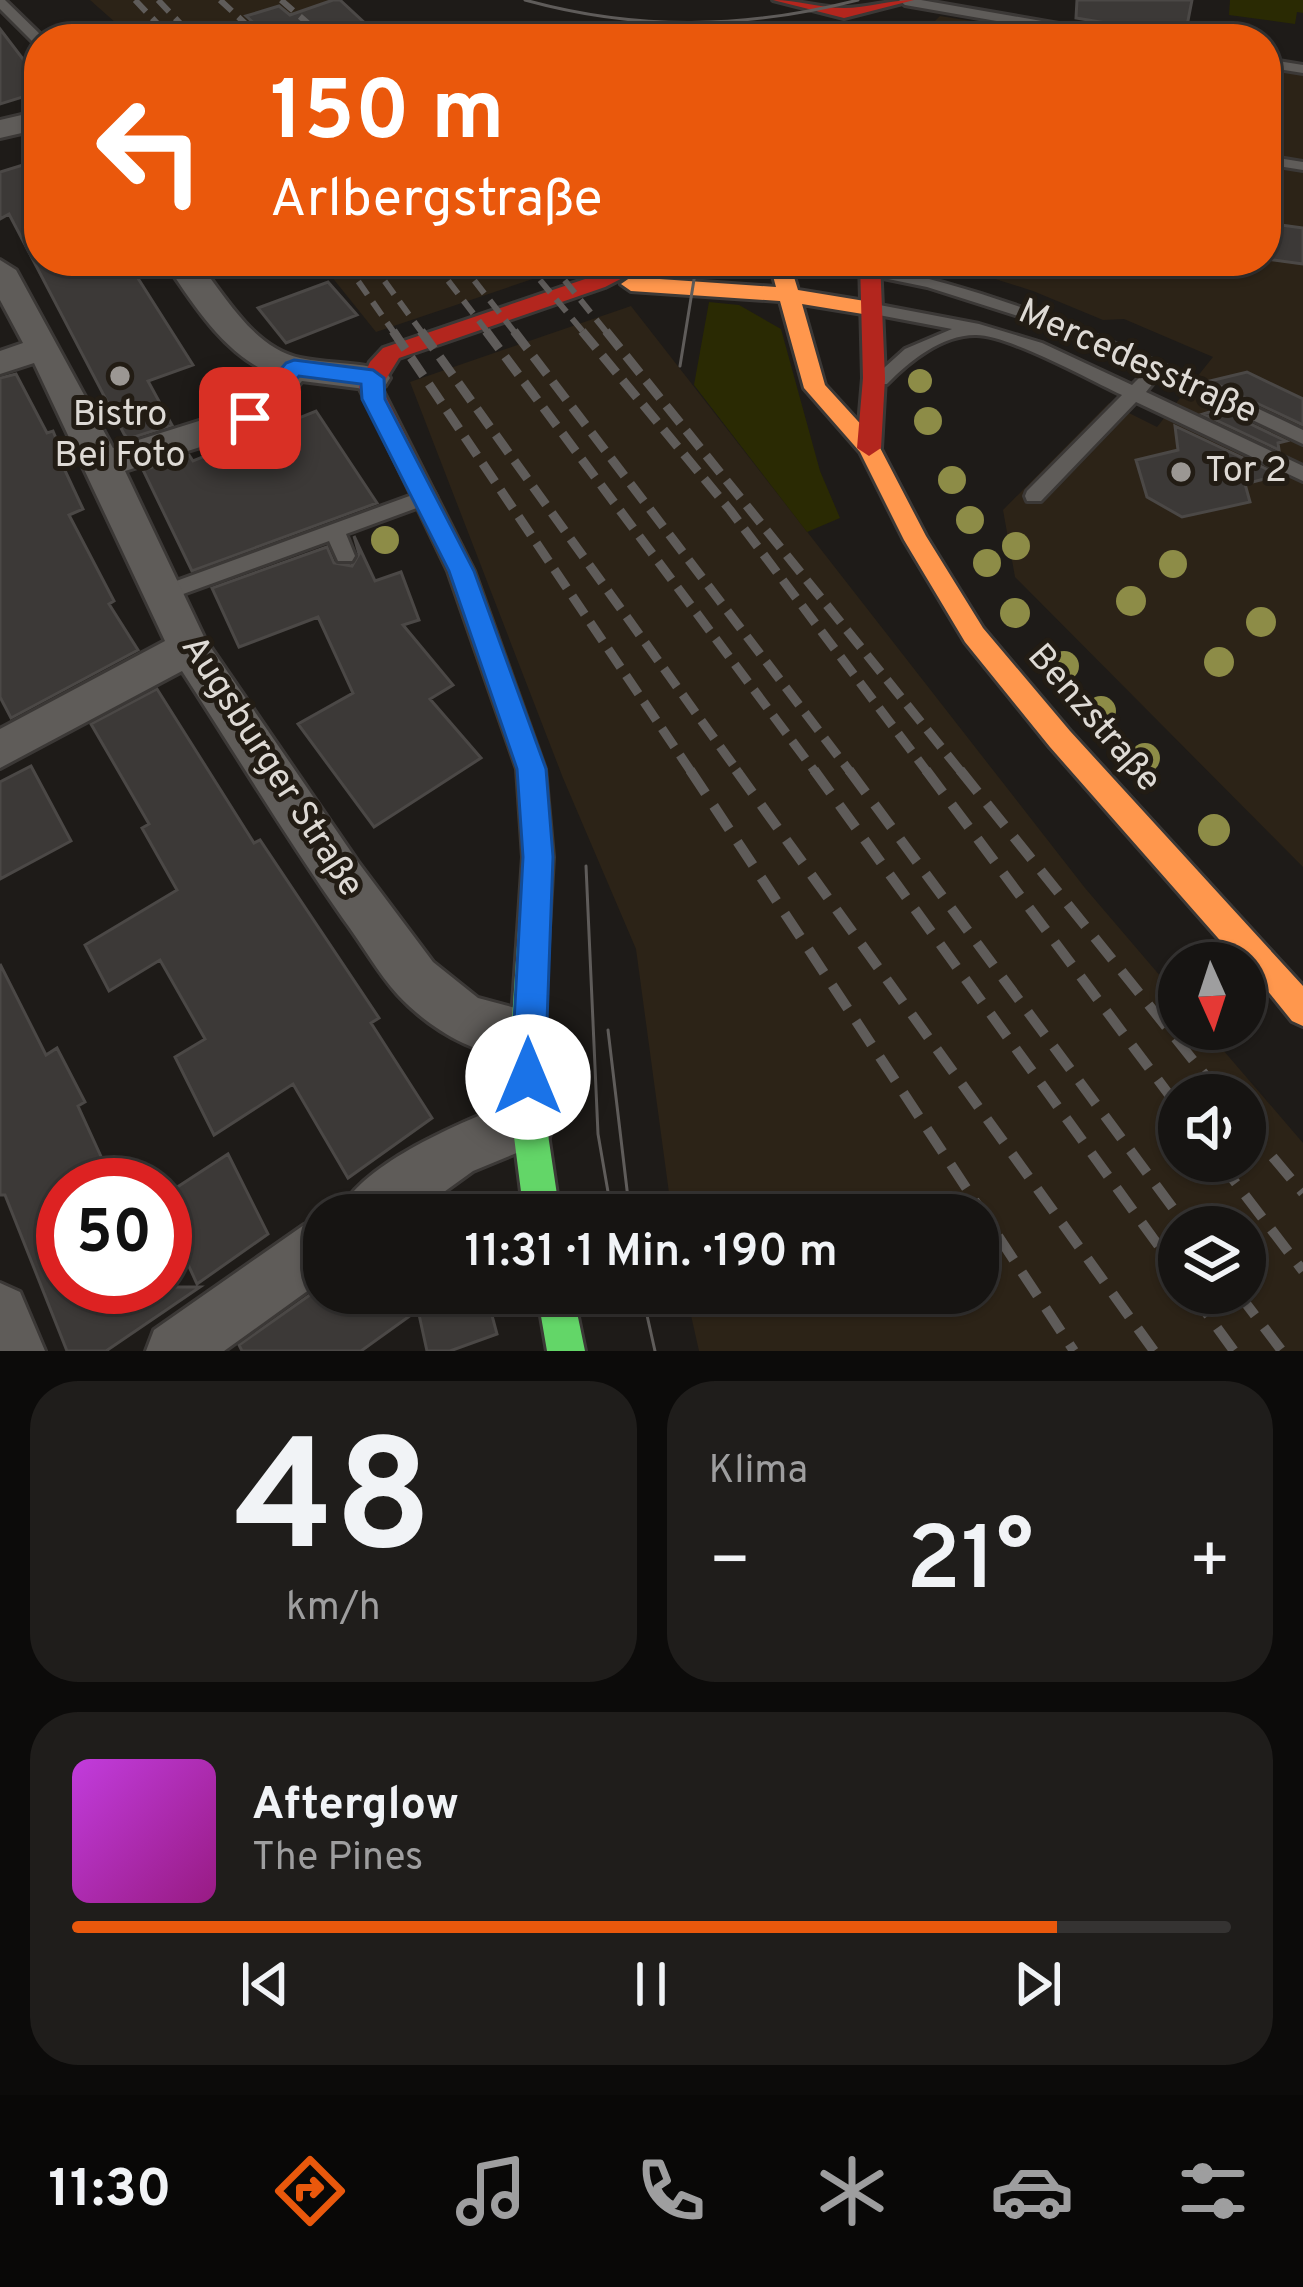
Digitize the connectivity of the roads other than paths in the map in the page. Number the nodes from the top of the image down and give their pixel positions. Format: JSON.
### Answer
{"nodes":[{"id":1,"x":759,"y":0,"type":"edge"},
{"id":2,"x":0,"y":2,"type":"edge"},
{"id":3,"x":902,"y":2,"type":"edge"},
{"id":4,"x":800,"y":9,"type":"edge"},
{"id":5,"x":874,"y":24,"type":"edge"},
{"id":6,"x":1033,"y":24,"type":"edge"},
{"id":7,"x":24,"y":25,"type":"edge"},
{"id":8,"x":0,"y":270,"type":"edge"},
{"id":9,"x":191,"y":276,"type":"edge"},
{"id":10,"x":610,"y":276,"type":"edge"},
{"id":11,"x":783,"y":276,"type":"edge"},
{"id":12,"x":870,"y":276,"type":"edge"},
{"id":13,"x":915,"y":276,"type":"edge"},
{"id":14,"x":598,"y":282,"type":"junction"},
{"id":15,"x":789,"y":295,"type":"junction"},
{"id":16,"x":869,"y":308,"type":"junction"},
{"id":17,"x":979,"y":329,"type":"junction"},
{"id":18,"x":44,"y":347,"type":"junction"},
{"id":19,"x":0,"y":363,"type":"edge"},
{"id":20,"x":294,"y":368,"type":"junction"},
{"id":21,"x":1156,"y":368,"type":"junction"},
{"id":22,"x":373,"y":378,"type":"junction"},
{"id":23,"x":877,"y":385,"type":"junction"},
{"id":24,"x":1137,"y":393,"type":"junction"},
{"id":25,"x":1303,"y":438,"type":"edge"},
{"id":26,"x":868,"y":448,"type":"junction"},
{"id":27,"x":104,"y":464,"type":"junction"},
{"id":28,"x":1303,"y":474,"type":"edge"},
{"id":29,"x":1034,"y":496,"type":"dead end"},
{"id":30,"x":426,"y":497,"type":"junction"},
{"id":31,"x":335,"y":531,"type":"junction"},
{"id":32,"x":345,"y":556,"type":"dead end"},
{"id":33,"x":164,"y":593,"type":"junction"},
{"id":34,"x":189,"y":648,"type":"junction"},
{"id":35,"x":0,"y":751,"type":"edge"},
{"id":36,"x":1303,"y":1010,"type":"edge"},
{"id":37,"x":527,"y":1034,"type":"junction"},
{"id":38,"x":529,"y":1121,"type":"junction"},
{"id":39,"x":395,"y":1194,"type":"edge"},
{"id":40,"x":539,"y":1194,"type":"edge"},
{"id":41,"x":303,"y":1260,"type":"edge"},
{"id":42,"x":0,"y":1312,"type":"edge"},
{"id":43,"x":559,"y":1314,"type":"edge"},
{"id":44,"x":16,"y":1351,"type":"edge"},
{"id":45,"x":175,"y":1351,"type":"edge"},
{"id":46,"x":566,"y":1351,"type":"edge"}],
"edges":[{"from":1,"to":4,"type":"main road"},
{"from":2,"to":7,"type":"lane"},
{"from":3,"to":4,"type":"main road"},
{"from":3,"to":5,"type":"main road"},
{"from":3,"to":6,"type":"lane"},
{"from":8,"to":18,"type":"street","name":"Augsburger Straße"},
{"from":9,"to":20,"type":"street"},
{"from":10,"to":14,"type":"main road"},
{"from":11,"to":15,"type":"main road","name":"Benzstraße"},
{"from":12,"to":16,"type":"main road"},
{"from":13,"to":21,"type":"lane","name":"Mercedesstraße"},
{"from":14,"to":15,"type":"main road"},
{"from":14,"to":22,"type":"main road"},
{"from":15,"to":16,"type":"main road"},
{"from":15,"to":26,"type":"main road","name":"Benzstraße"},
{"from":16,"to":17,"type":"lane","name":"Mercedesstraße"},
{"from":16,"to":23,"type":"main road"},
{"from":17,"to":23,"type":"lane"},
{"from":17,"to":24,"type":"lane","name":"Mercedesstraße"},
{"from":18,"to":19,"type":"street"},
{"from":18,"to":27,"type":"street","name":"Augsburger Straße"},
{"from":20,"to":22,"type":"street"},
{"from":20,"to":27,"type":"street"},
{"from":21,"to":24,"type":"lane"},
{"from":21,"to":25,"type":"lane","name":"Mercedesstraße"},
{"from":22,"to":30,"type":"main road"},
{"from":23,"to":26,"type":"main road"},
{"from":24,"to":28,"type":"lane","name":"Mercedesstraße"},
{"from":24,"to":29,"type":"lane"},
{"from":26,"to":36,"type":"main road","name":"Benzstraße"},
{"from":27,"to":33,"type":"street","name":"Augsburger Straße"},
{"from":30,"to":31,"type":"lane"},
{"from":30,"to":37,"type":"main road"},
{"from":31,"to":32,"type":"lane"},
{"from":31,"to":33,"type":"lane"},
{"from":33,"to":34,"type":"street","name":"Augsburger Straße"},
{"from":34,"to":35,"type":"street"},
{"from":34,"to":37,"type":"street","name":"Augsburger Straße"},
{"from":37,"to":38,"type":"main road"},
{"from":38,"to":39,"type":"street"},
{"from":38,"to":40,"type":"main road"},
{"from":41,"to":45,"type":"street"},
{"from":42,"to":44,"type":"street"},
{"from":43,"to":46,"type":"main road"}]}
